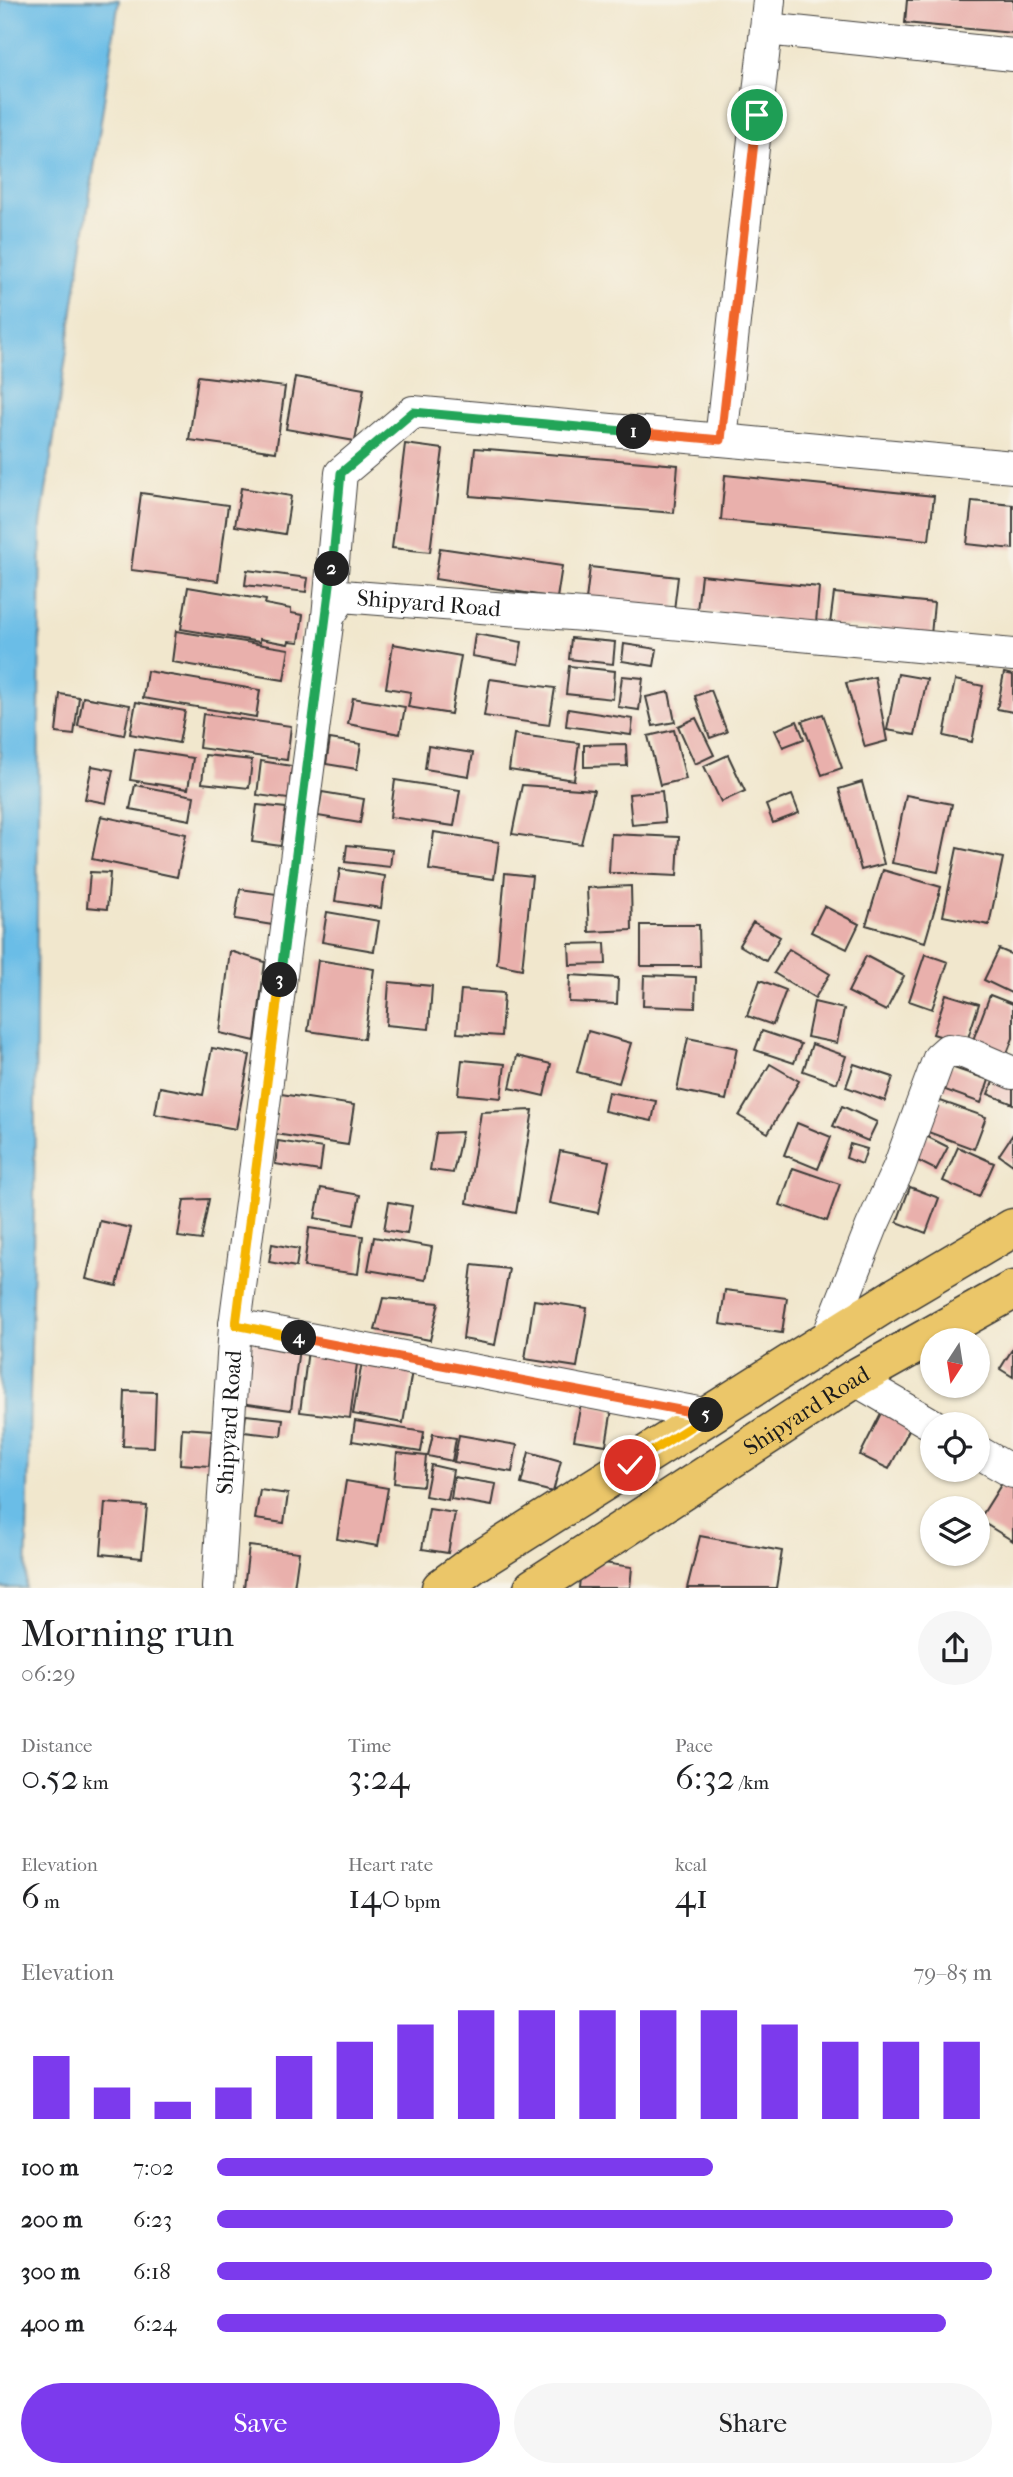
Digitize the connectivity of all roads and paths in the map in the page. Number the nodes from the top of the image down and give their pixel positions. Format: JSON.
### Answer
{"nodes":[{"id":1,"x":767,"y":15,"type":"edge"},
{"id":2,"x":1013,"y":55,"type":"edge"},
{"id":3,"x":721,"y":440,"type":"junction"},
{"id":4,"x":1013,"y":467,"type":"edge"},
{"id":5,"x":328,"y":617,"type":"junction"},
{"id":6,"x":1013,"y":655,"type":"edge"},
{"id":7,"x":1013,"y":1073,"type":"edge"},
{"id":8,"x":1013,"y":1228,"type":"edge"},
{"id":9,"x":1013,"y":1290,"type":"edge"},
{"id":10,"x":236,"y":1325,"type":"junction"},
{"id":11,"x":826,"y":1342,"type":"junction"},
{"id":12,"x":854,"y":1379,"type":"junction"},
{"id":13,"x":709,"y":1415,"type":"junction"},
{"id":14,"x":920,"y":1417,"type":"edge"},
{"id":15,"x":990,"y":1459,"type":"edge"},
{"id":16,"x":1013,"y":1472,"type":"edge"},
{"id":17,"x":218,"y":1588,"type":"edge"},
{"id":18,"x":441,"y":1588,"type":"edge"},
{"id":19,"x":533,"y":1588,"type":"edge"}],
"edges":[{"from":1,"to":2,"type":"street"},
{"from":1,"to":3,"type":"street"},
{"from":3,"to":4,"type":"street"},
{"from":3,"to":5,"type":"street"},
{"from":5,"to":6,"type":"street","name":"Shipyard Road"},
{"from":5,"to":10,"type":"street","name":"Shipyard Road"},
{"from":7,"to":11,"type":"street"},
{"from":8,"to":11,"type":"main road"},
{"from":9,"to":12,"type":"main road","name":"Shipyard Road"},
{"from":10,"to":13,"type":"street"},
{"from":10,"to":17,"type":"street","name":"Shipyard Road"},
{"from":11,"to":13,"type":"main road"},
{"from":12,"to":14,"type":"street"},
{"from":12,"to":19,"type":"main road","name":"Shipyard Road"},
{"from":13,"to":18,"type":"main road"},
{"from":15,"to":16,"type":"street"}]}
